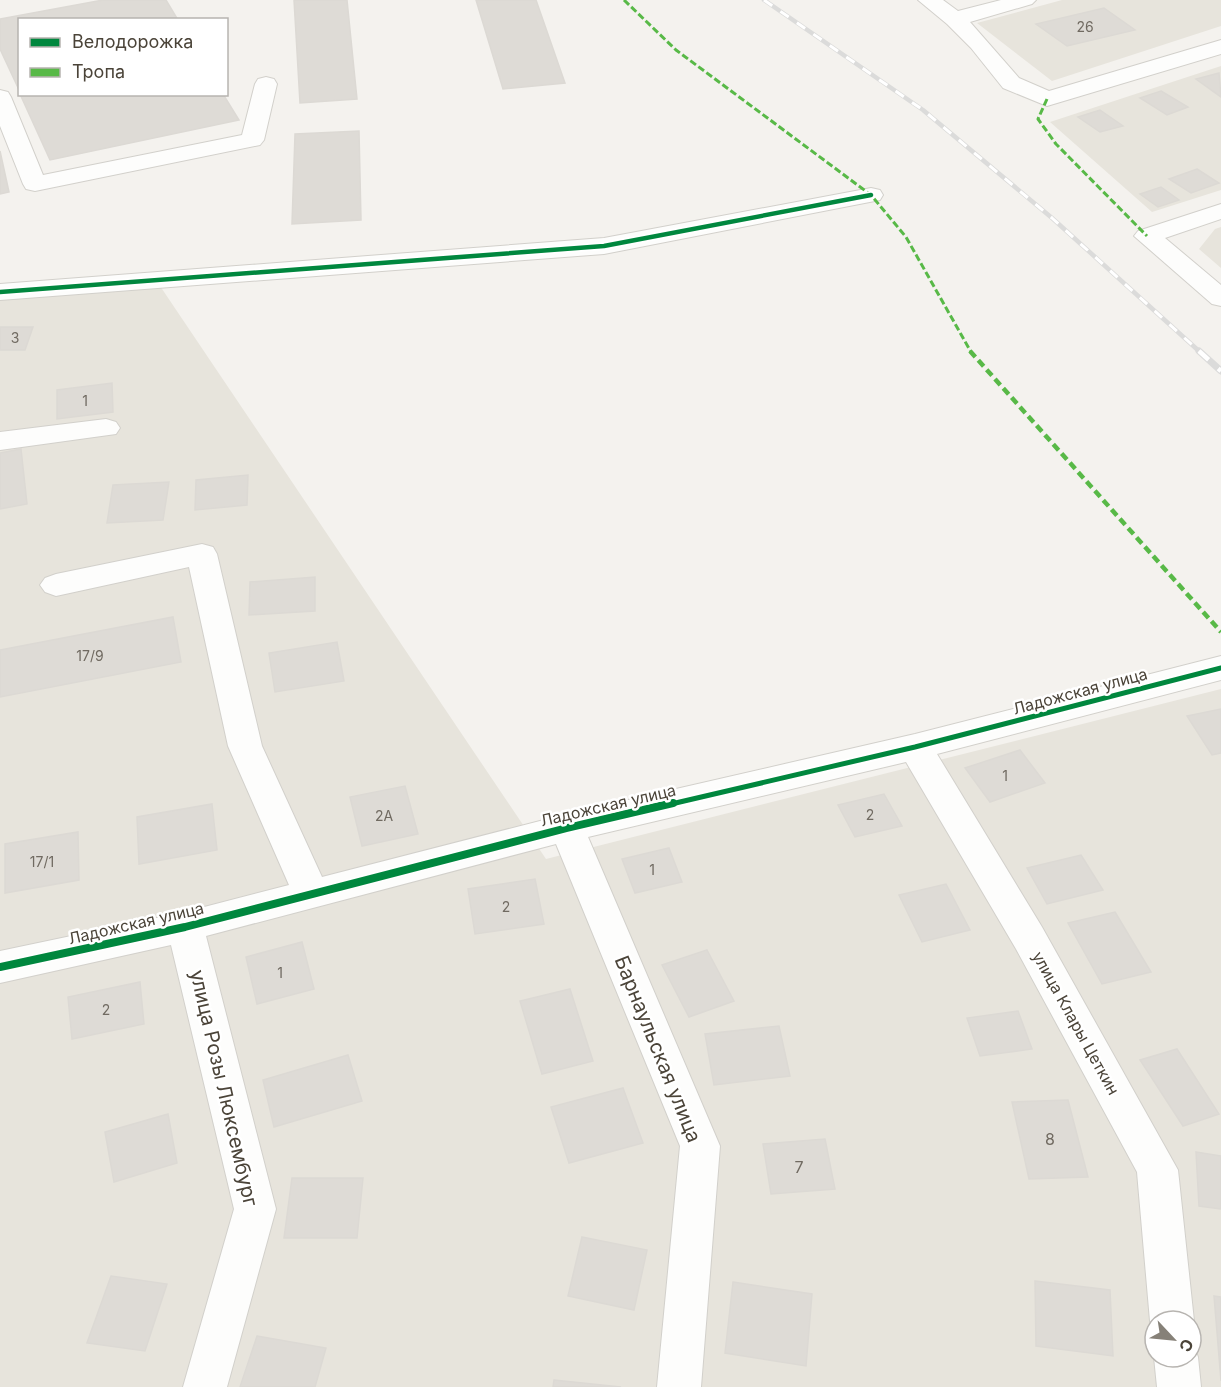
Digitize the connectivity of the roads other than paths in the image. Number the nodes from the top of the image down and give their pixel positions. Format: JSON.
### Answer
{"nodes":[{"id":1,"x":929,"y":0,"type":"edge"},
{"id":2,"x":1025,"y":0,"type":"edge"},
{"id":3,"x":955,"y":19,"type":"junction"},
{"id":4,"x":1221,"y":47,"type":"edge"},
{"id":5,"x":266,"y":84,"type":"dead end"},
{"id":6,"x":3,"y":110,"type":"edge"},
{"id":7,"x":871,"y":195,"type":"dead end"},
{"id":8,"x":1221,"y":211,"type":"edge"},
{"id":9,"x":0,"y":292,"type":"edge"},
{"id":10,"x":1221,"y":298,"type":"edge"},
{"id":11,"x":106,"y":428,"type":"dead end"},
{"id":12,"x":0,"y":441,"type":"edge"},
{"id":13,"x":56,"y":585,"type":"dead end"},
{"id":14,"x":1221,"y":668,"type":"edge"},
{"id":15,"x":915,"y":747,"type":"junction"},
{"id":16,"x":567,"y":828,"type":"junction"},
{"id":17,"x":311,"y":894,"type":"junction"},
{"id":18,"x":185,"y":927,"type":"junction"},
{"id":19,"x":0,"y":967,"type":"edge"},
{"id":20,"x":1171,"y":1309,"type":"edge"},
{"id":21,"x":1177,"y":1369,"type":"edge"},
{"id":22,"x":205,"y":1387,"type":"edge"},
{"id":23,"x":679,"y":1387,"type":"edge"},
{"id":24,"x":1179,"y":1387,"type":"edge"}],
"edges":[{"from":1,"to":3,"type":"street"},
{"from":2,"to":3,"type":"street"},
{"from":3,"to":4,"type":"street"},
{"from":5,"to":6,"type":"street"},
{"from":7,"to":9,"type":"street"},
{"from":8,"to":10,"type":"street"},
{"from":11,"to":12,"type":"street"},
{"from":13,"to":17,"type":"street"},
{"from":14,"to":15,"type":"street","name":"Ладожская улица"},
{"from":15,"to":16,"type":"street","name":"Ладожская улица"},
{"from":15,"to":20,"type":"street","name":"улица Клары Цеткин"},
{"from":16,"to":17,"type":"street","name":"Ладожская улица"},
{"from":16,"to":23,"type":"street","name":"Барнаульская улица"},
{"from":17,"to":18,"type":"street","name":"Ладожская улица"},
{"from":18,"to":19,"type":"street","name":"Ладожская улица"},
{"from":18,"to":22,"type":"street","name":"улица Розы Люксембург"},
{"from":21,"to":24,"type":"street"}]}
